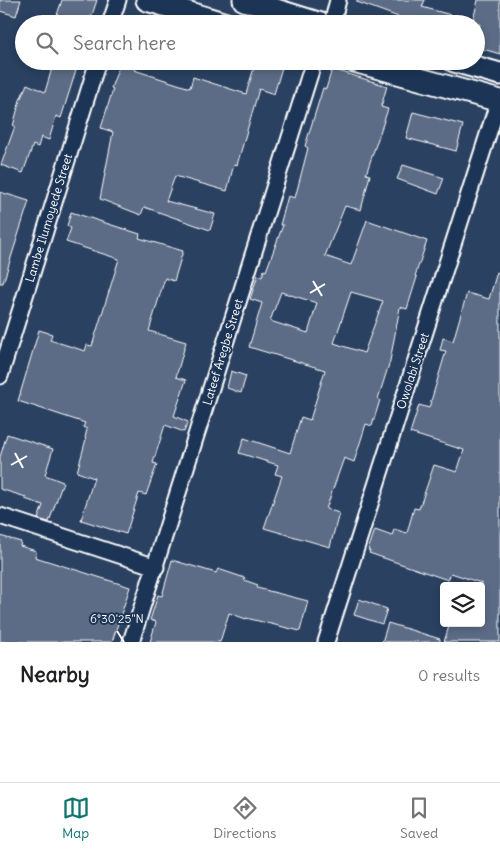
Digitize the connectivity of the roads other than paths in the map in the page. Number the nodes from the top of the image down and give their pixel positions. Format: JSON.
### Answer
{"nodes":[{"id":1,"x":118,"y":0,"type":"edge"},
{"id":2,"x":148,"y":0,"type":"edge"},
{"id":3,"x":244,"y":0,"type":"edge"},
{"id":4,"x":338,"y":0,"type":"edge"},
{"id":5,"x":113,"y":15,"type":"edge"},
{"id":6,"x":197,"y":15,"type":"edge"},
{"id":7,"x":292,"y":15,"type":"edge"},
{"id":8,"x":334,"y":15,"type":"edge"},
{"id":9,"x":95,"y":70,"type":"edge"},
{"id":10,"x":311,"y":70,"type":"edge"},
{"id":11,"x":387,"y":70,"type":"edge"},
{"id":12,"x":485,"y":70,"type":"edge"},
{"id":13,"x":500,"y":74,"type":"edge"},
{"id":14,"x":500,"y":101,"type":"edge"},
{"id":15,"x":0,"y":376,"type":"edge"},
{"id":16,"x":0,"y":516,"type":"edge"},
{"id":17,"x":156,"y":566,"type":"junction"},
{"id":18,"x":131,"y":642,"type":"edge"},
{"id":19,"x":326,"y":642,"type":"edge"}],
"edges":[{"from":1,"to":5,"type":"street"},
{"from":2,"to":6,"type":"main road"},
{"from":3,"to":7,"type":"main road"},
{"from":4,"to":8,"type":"street"},
{"from":9,"to":15,"type":"street","name":"Lambe Ilumoyede Street"},
{"from":10,"to":17,"type":"street","name":"Lateef Aregbe Street"},
{"from":11,"to":14,"type":"main road"},
{"from":12,"to":13,"type":"main road"},
{"from":14,"to":19,"type":"street","name":"Owolabi Street"},
{"from":16,"to":17,"type":"street"},
{"from":17,"to":18,"type":"street","name":"Lateef Aregbe Street"}]}
